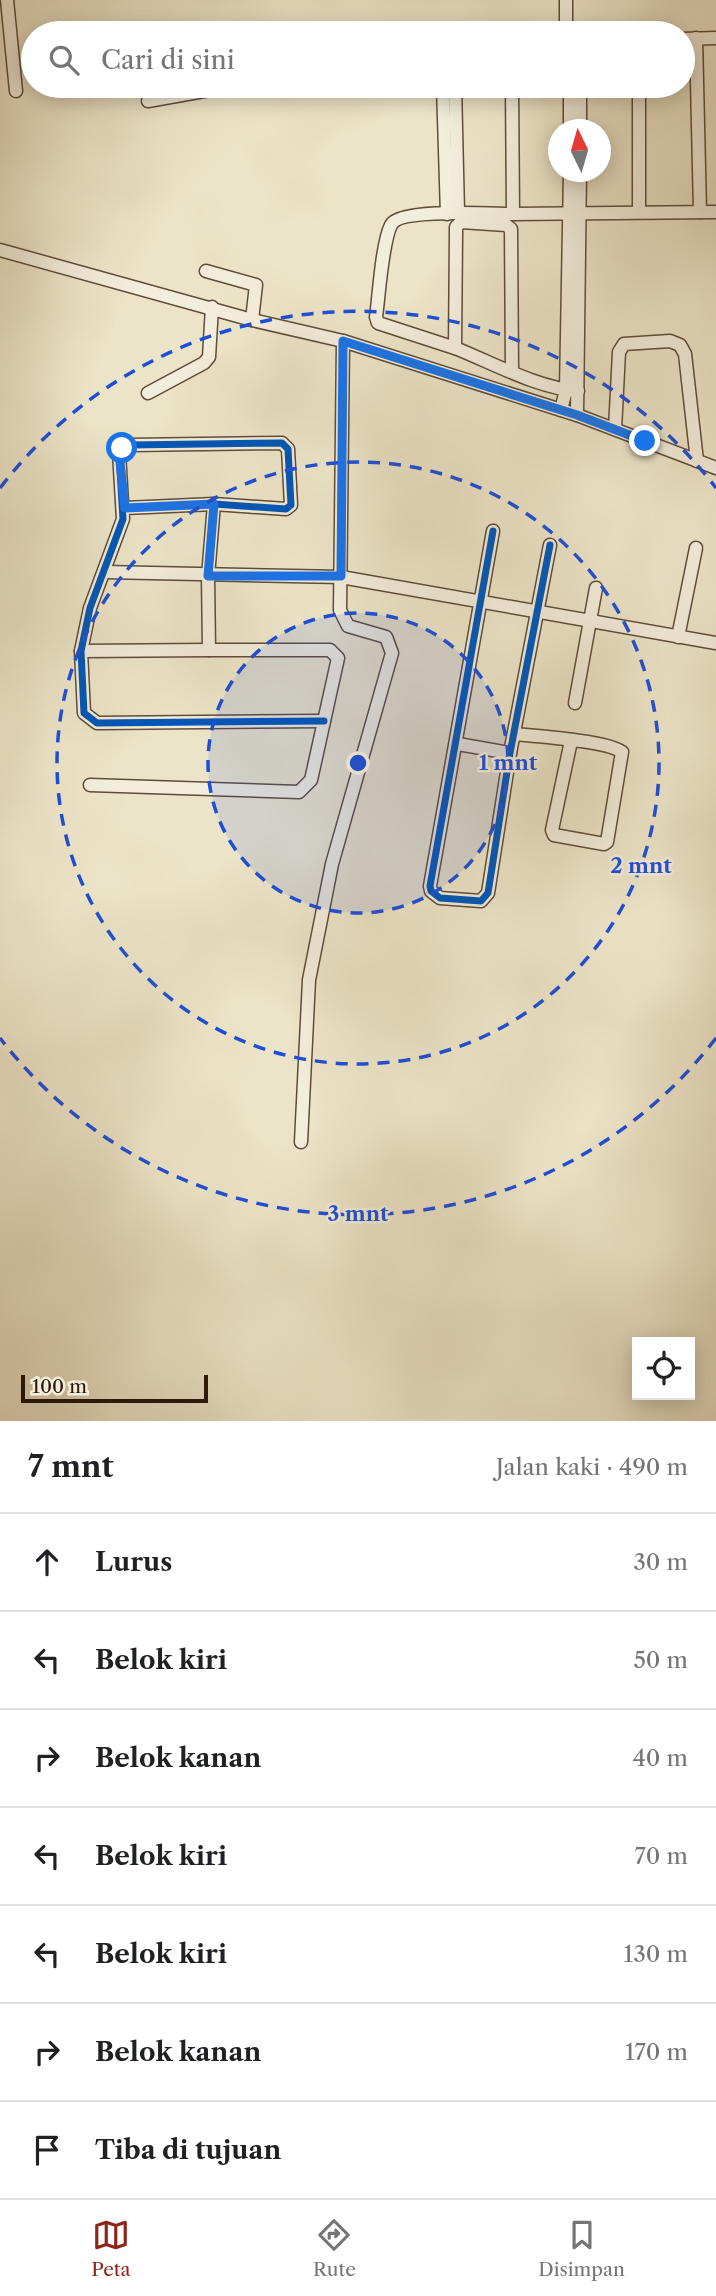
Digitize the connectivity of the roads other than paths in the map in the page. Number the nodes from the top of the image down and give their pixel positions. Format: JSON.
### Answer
{"nodes":[{"id":1,"x":7,"y":0,"type":"edge"},
{"id":2,"x":566,"y":0,"type":"edge"},
{"id":3,"x":566,"y":21,"type":"edge"},
{"id":4,"x":696,"y":38,"type":"joint"},
{"id":5,"x":716,"y":38,"type":"edge"},
{"id":6,"x":16,"y":91,"type":"dead end"},
{"id":7,"x":165,"y":98,"type":"edge"},
{"id":8,"x":444,"y":98,"type":"edge"},
{"id":9,"x":455,"y":98,"type":"edge"},
{"id":10,"x":512,"y":98,"type":"edge"},
{"id":11,"x":570,"y":98,"type":"edge"},
{"id":12,"x":580,"y":98,"type":"edge"},
{"id":13,"x":639,"y":98,"type":"edge"},
{"id":14,"x":148,"y":101,"type":"dead end"},
{"id":15,"x":570,"y":119,"type":"edge"},
{"id":16,"x":580,"y":119,"type":"edge"},
{"id":17,"x":571,"y":182,"type":"edge"},
{"id":18,"x":579,"y":182,"type":"edge"},
{"id":19,"x":639,"y":212,"type":"junction"},
{"id":20,"x":700,"y":212,"type":"junction"},
{"id":21,"x":716,"y":212,"type":"edge"},
{"id":22,"x":453,"y":213,"type":"junction"},
{"id":23,"x":575,"y":213,"type":"junction"},
{"id":24,"x":513,"y":214,"type":"junction"},
{"id":25,"x":0,"y":250,"type":"edge"},
{"id":26,"x":205,"y":271,"type":"dead end"},
{"id":27,"x":212,"y":307,"type":"junction"},
{"id":28,"x":252,"y":320,"type":"junction"},
{"id":29,"x":343,"y":341,"type":"junction"},
{"id":30,"x":454,"y":348,"type":"junction"},
{"id":31,"x":512,"y":371,"type":"junction"},
{"id":32,"x":572,"y":390,"type":"junction"},
{"id":33,"x":148,"y":393,"type":"dead end"},
{"id":34,"x":561,"y":410,"type":"junction"},
{"id":35,"x":577,"y":415,"type":"junction"},
{"id":36,"x":615,"y":429,"type":"junction"},
{"id":37,"x":697,"y":461,"type":"junction"},
{"id":38,"x":716,"y":468,"type":"edge"},
{"id":39,"x":214,"y":504,"type":"junction"},
{"id":40,"x":125,"y":508,"type":"junction"},
{"id":41,"x":493,"y":531,"type":"dead end"},
{"id":42,"x":550,"y":545,"type":"dead end"},
{"id":43,"x":696,"y":548,"type":"dead end"},
{"id":44,"x":105,"y":572,"type":"junction"},
{"id":45,"x":208,"y":576,"type":"junction"},
{"id":46,"x":341,"y":576,"type":"junction"},
{"id":47,"x":596,"y":589,"type":"dead end"},
{"id":48,"x":481,"y":601,"type":"junction"},
{"id":49,"x":537,"y":612,"type":"junction"},
{"id":50,"x":590,"y":621,"type":"junction"},
{"id":51,"x":678,"y":637,"type":"junction"},
{"id":52,"x":716,"y":643,"type":"edge"},
{"id":53,"x":209,"y":650,"type":"junction"},
{"id":54,"x":81,"y":651,"type":"junction"},
{"id":55,"x":575,"y":703,"type":"dead end"},
{"id":56,"x":324,"y":721,"type":"junction"},
{"id":57,"x":514,"y":734,"type":"junction"},
{"id":58,"x":571,"y":741,"type":"junction"},
{"id":59,"x":458,"y":744,"type":"junction"},
{"id":60,"x":510,"y":753,"type":"junction"},
{"id":61,"x":90,"y":785,"type":"dead end"},
{"id":62,"x":301,"y":1142,"type":"dead end"}],
"edges":[{"from":1,"to":6,"type":"street"},
{"from":2,"to":3,"type":"street"},
{"from":4,"to":5,"type":"street"},
{"from":4,"to":20,"type":"street"},
{"from":7,"to":14,"type":"street"},
{"from":8,"to":22,"type":"street"},
{"from":9,"to":22,"type":"street"},
{"from":10,"to":24,"type":"street"},
{"from":11,"to":15,"type":"street"},
{"from":12,"to":16,"type":"street"},
{"from":13,"to":19,"type":"street"},
{"from":17,"to":23,"type":"street"},
{"from":18,"to":23,"type":"street"},
{"from":19,"to":20,"type":"street"},
{"from":19,"to":23,"type":"street"},
{"from":20,"to":21,"type":"street"},
{"from":22,"to":24,"type":"street"},
{"from":22,"to":30,"type":"street"},
{"from":23,"to":24,"type":"street"},
{"from":23,"to":32,"type":"street"},
{"from":25,"to":27,"type":"street"},
{"from":26,"to":28,"type":"street"},
{"from":27,"to":28,"type":"street"},
{"from":27,"to":33,"type":"street"},
{"from":28,"to":29,"type":"street"},
{"from":29,"to":34,"type":"street"},
{"from":29,"to":46,"type":"street"},
{"from":30,"to":31,"type":"street"},
{"from":30,"to":31,"type":"street"},
{"from":31,"to":32,"type":"street"},
{"from":32,"to":34,"type":"street"},
{"from":32,"to":35,"type":"street"},
{"from":34,"to":35,"type":"street"},
{"from":35,"to":36,"type":"street"},
{"from":36,"to":37,"type":"street"},
{"from":36,"to":37,"type":"street"},
{"from":37,"to":38,"type":"street"},
{"from":39,"to":40,"type":"street"},
{"from":39,"to":40,"type":"street"},
{"from":39,"to":45,"type":"street"},
{"from":40,"to":44,"type":"street"},
{"from":41,"to":48,"type":"street"},
{"from":42,"to":49,"type":"street"},
{"from":43,"to":51,"type":"street"},
{"from":44,"to":45,"type":"street"},
{"from":44,"to":54,"type":"street"},
{"from":45,"to":46,"type":"street"},
{"from":45,"to":53,"type":"street"},
{"from":46,"to":48,"type":"street"},
{"from":46,"to":62,"type":"street"},
{"from":47,"to":50,"type":"street"},
{"from":48,"to":49,"type":"street"},
{"from":48,"to":59,"type":"street"},
{"from":49,"to":50,"type":"street"},
{"from":49,"to":57,"type":"street"},
{"from":50,"to":51,"type":"street"},
{"from":50,"to":55,"type":"street"},
{"from":51,"to":52,"type":"street"},
{"from":53,"to":54,"type":"street"},
{"from":53,"to":56,"type":"street"},
{"from":54,"to":56,"type":"street"},
{"from":56,"to":61,"type":"street"},
{"from":57,"to":58,"type":"street"},
{"from":57,"to":60,"type":"street"},
{"from":58,"to":58,"type":"street"},
{"from":59,"to":60,"type":"street"},
{"from":59,"to":60,"type":"street"}]}
